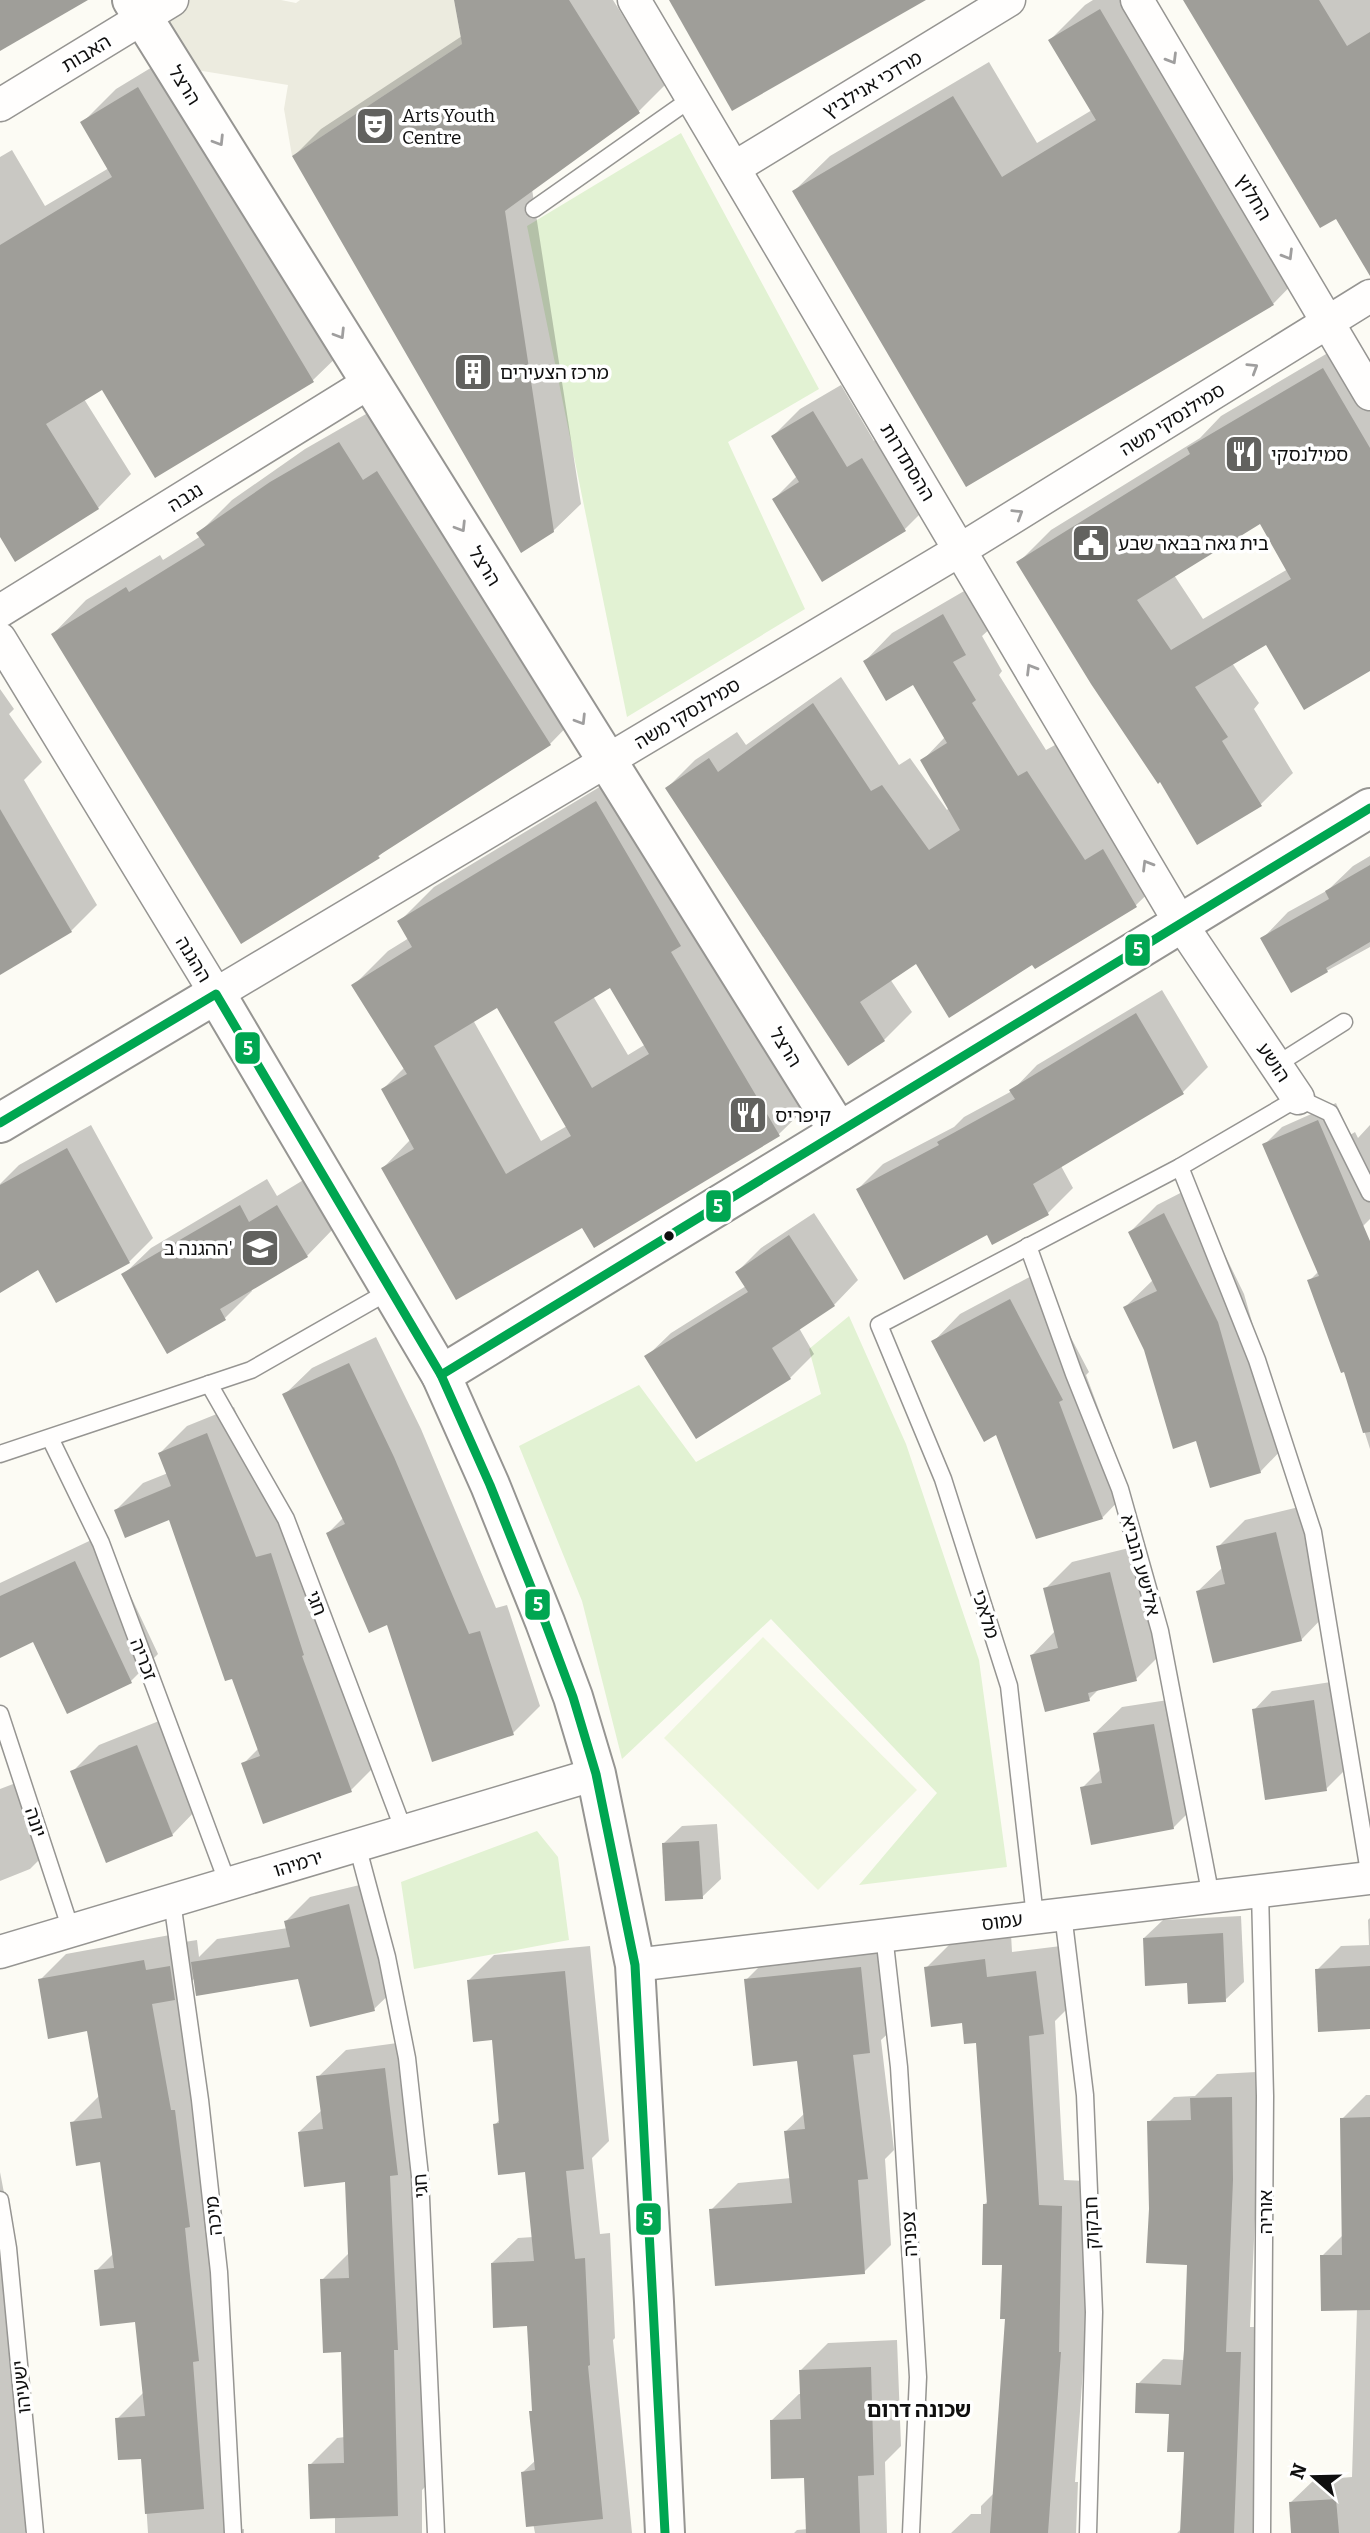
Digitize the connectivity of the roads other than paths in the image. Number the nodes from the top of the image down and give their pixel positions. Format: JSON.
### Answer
{"nodes":[{"id":1,"x":634,"y":0,"type":"edge"},
{"id":2,"x":1009,"y":0,"type":"edge"},
{"id":3,"x":1137,"y":0,"type":"edge"},
{"id":4,"x":149,"y":6,"type":"edge"},
{"id":5,"x":692,"y":98,"type":"junction"},
{"id":6,"x":0,"y":105,"type":"edge"},
{"id":7,"x":734,"y":168,"type":"junction"},
{"id":8,"x":534,"y":209,"type":"dead end"},
{"id":9,"x":1370,"y":296,"type":"edge"},
{"id":10,"x":1328,"y":322,"type":"junction"},
{"id":11,"x":370,"y":382,"type":"junction"},
{"id":12,"x":1370,"y":394,"type":"edge"},
{"id":13,"x":960,"y":550,"type":"junction"},
{"id":14,"x":0,"y":611,"type":"edge"},
{"id":15,"x":0,"y":639,"type":"edge"},
{"id":16,"x":607,"y":761,"type":"junction"},
{"id":17,"x":1370,"y":808,"type":"edge"},
{"id":18,"x":1181,"y":924,"type":"junction"},
{"id":19,"x":216,"y":994,"type":"junction"},
{"id":20,"x":1343,"y":1022,"type":"dead end"},
{"id":21,"x":1276,"y":1065,"type":"junction"},
{"id":22,"x":1298,"y":1098,"type":"junction"},
{"id":23,"x":0,"y":1123,"type":"edge"},
{"id":24,"x":839,"y":1132,"type":"junction"},
{"id":25,"x":1180,"y":1167,"type":"junction"},
{"id":26,"x":1370,"y":1192,"type":"edge"},
{"id":27,"x":1028,"y":1246,"type":"junction"},
{"id":28,"x":391,"y":1290,"type":"junction"},
{"id":29,"x":442,"y":1375,"type":"junction"},
{"id":30,"x":209,"y":1384,"type":"junction"},
{"id":31,"x":50,"y":1438,"type":"junction"},
{"id":32,"x":0,"y":1454,"type":"edge"},
{"id":33,"x":0,"y":1714,"type":"edge"},
{"id":34,"x":596,"y":1774,"type":"junction"},
{"id":35,"x":404,"y":1831,"type":"junction"},
{"id":36,"x":358,"y":1845,"type":"junction"},
{"id":37,"x":1370,"y":1878,"type":"edge"},
{"id":38,"x":228,"y":1884,"type":"junction"},
{"id":39,"x":1259,"y":1891,"type":"junction"},
{"id":40,"x":1211,"y":1897,"type":"junction"},
{"id":41,"x":172,"y":1901,"type":"junction"},
{"id":42,"x":1049,"y":1916,"type":"junction"},
{"id":43,"x":71,"y":1930,"type":"junction"},
{"id":44,"x":884,"y":1935,"type":"junction"},
{"id":45,"x":0,"y":1952,"type":"edge"},
{"id":46,"x":635,"y":1965,"type":"junction"},
{"id":47,"x":0,"y":2200,"type":"edge"},
{"id":48,"x":35,"y":2533,"type":"edge"},
{"id":49,"x":233,"y":2533,"type":"edge"},
{"id":50,"x":436,"y":2533,"type":"edge"},
{"id":51,"x":665,"y":2533,"type":"edge"},
{"id":52,"x":911,"y":2533,"type":"edge"},
{"id":53,"x":1088,"y":2533,"type":"edge"},
{"id":54,"x":1262,"y":2533,"type":"edge"}],
"edges":[{"from":1,"to":5,"type":"street","name":"ההסתדרות"},
{"from":2,"to":7,"type":"street","name":"מרדכי אנילביץ"},
{"from":3,"to":10,"type":"street","name":"החלוץ","one_way":true},
{"from":4,"to":6,"type":"street","name":"האבות"},
{"from":4,"to":11,"type":"street","name":"הרצל","one_way":true},
{"from":5,"to":7,"type":"street","name":"ההסתדרות"},
{"from":5,"to":8,"type":"lane"},
{"from":7,"to":13,"type":"street","name":"ההסתדרות"},
{"from":9,"to":10,"type":"street","name":"סמילנסקי משה"},
{"from":10,"to":12,"type":"street","name":"החלוץ"},
{"from":13,"to":10,"type":"street","name":"סמילנסקי משה","one_way":true},
{"from":11,"to":14,"type":"street","name":"נגבה"},
{"from":11,"to":16,"type":"street","name":"הרצל","one_way":true},
{"from":13,"to":16,"type":"street","name":"סמילנסקי משה"},
{"from":18,"to":13,"type":"street","name":"ההסתדרות","one_way":true},
{"from":15,"to":19,"type":"street","name":"ההגנה"},
{"from":16,"to":19,"type":"street","name":"סמילנסקי משה"},
{"from":16,"to":24,"type":"street","name":"הרצל"},
{"from":17,"to":18,"type":"street"},
{"from":18,"to":21,"type":"street","name":"הושע"},
{"from":18,"to":24,"type":"street"},
{"from":19,"to":23,"type":"street","name":"סמילנסקי משה"},
{"from":19,"to":28,"type":"street","name":"ההגנה"},
{"from":20,"to":21,"type":"lane"},
{"from":21,"to":22,"type":"street","name":"הושע"},
{"from":22,"to":25,"type":"lane"},
{"from":22,"to":26,"type":"lane","name":"הושע"},
{"from":24,"to":29,"type":"street"},
{"from":25,"to":27,"type":"lane"},
{"from":25,"to":37,"type":"lane"},
{"from":27,"to":40,"type":"lane","name":"אלישע הנביא"},
{"from":27,"to":42,"type":"lane","name":"מלאכי"},
{"from":28,"to":29,"type":"street","name":"ההגנה"},
{"from":28,"to":30,"type":"lane"},
{"from":29,"to":34,"type":"street","name":"ההגנה"},
{"from":30,"to":31,"type":"lane"},
{"from":30,"to":35,"type":"lane","name":"חגי"},
{"from":31,"to":32,"type":"lane"},
{"from":31,"to":38,"type":"lane","name":"זכריה"},
{"from":33,"to":43,"type":"lane","name":"יונה"},
{"from":34,"to":35,"type":"street","name":"ירמיהו"},
{"from":34,"to":46,"type":"street","name":"ההגנה"},
{"from":35,"to":36,"type":"street","name":"ירמיהו"},
{"from":36,"to":38,"type":"street","name":"ירמיהו"},
{"from":36,"to":50,"type":"lane","name":"חגי"},
{"from":37,"to":39,"type":"street","name":"עמוס"},
{"from":38,"to":41,"type":"street","name":"ירמיהו"},
{"from":39,"to":40,"type":"street","name":"עמוס"},
{"from":39,"to":54,"type":"lane","name":"אוריה"},
{"from":40,"to":42,"type":"street","name":"עמוס"},
{"from":41,"to":43,"type":"street","name":"ירמיהו"},
{"from":41,"to":49,"type":"lane","name":"מיכה"},
{"from":42,"to":44,"type":"street","name":"עמוס"},
{"from":42,"to":53,"type":"lane","name":"חבקוק"},
{"from":43,"to":45,"type":"street","name":"ירמיהו"},
{"from":44,"to":46,"type":"street","name":"עמוס"},
{"from":44,"to":52,"type":"lane","name":"צפניה"},
{"from":46,"to":51,"type":"street","name":"ההגנה"},
{"from":47,"to":48,"type":"lane","name":"ישעיהו"}]}
